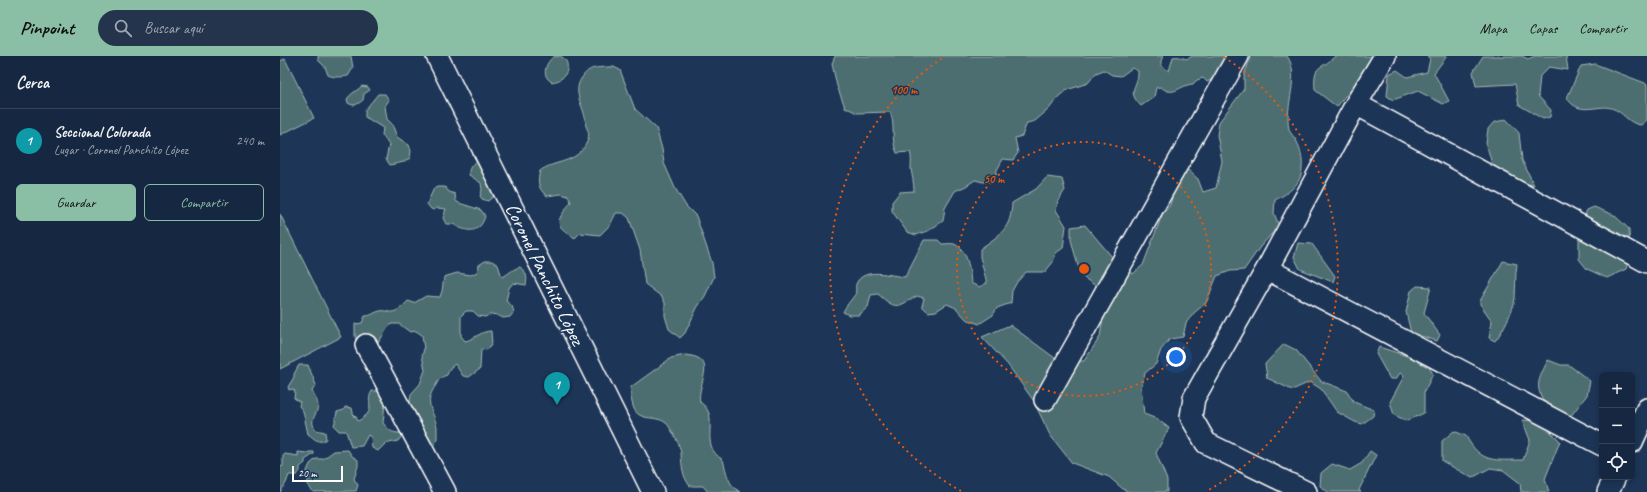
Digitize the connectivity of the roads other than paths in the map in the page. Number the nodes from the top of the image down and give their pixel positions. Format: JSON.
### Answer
{"nodes":[{"id":1,"x":437,"y":56,"type":"edge"},
{"id":2,"x":1238,"y":56,"type":"edge"},
{"id":3,"x":1385,"y":56,"type":"edge"},
{"id":4,"x":1356,"y":104,"type":"junction"},
{"id":5,"x":1647,"y":262,"type":"edge"},
{"id":6,"x":1267,"y":269,"type":"junction"},
{"id":7,"x":366,"y":345,"type":"dead end"},
{"id":8,"x":1045,"y":400,"type":"dead end"},
{"id":9,"x":1647,"y":409,"type":"edge"},
{"id":10,"x":1635,"y":435,"type":"edge"},
{"id":11,"x":1600,"y":444,"type":"edge"},
{"id":12,"x":1614,"y":480,"type":"edge"},
{"id":13,"x":649,"y":491,"type":"edge"},
{"id":14,"x":445,"y":492,"type":"edge"},
{"id":15,"x":1306,"y":492,"type":"edge"},
{"id":16,"x":1608,"y":492,"type":"edge"}],
"edges":[{"from":1,"to":13,"type":"street","name":"Coronel Panchito López"},
{"from":2,"to":8,"type":"street"},
{"from":3,"to":4,"type":"street"},
{"from":4,"to":5,"type":"street"},
{"from":4,"to":6,"type":"street"},
{"from":6,"to":11,"type":"street"},
{"from":6,"to":15,"type":"street"},
{"from":7,"to":14,"type":"street"},
{"from":9,"to":10,"type":"street"},
{"from":12,"to":16,"type":"street"}]}
